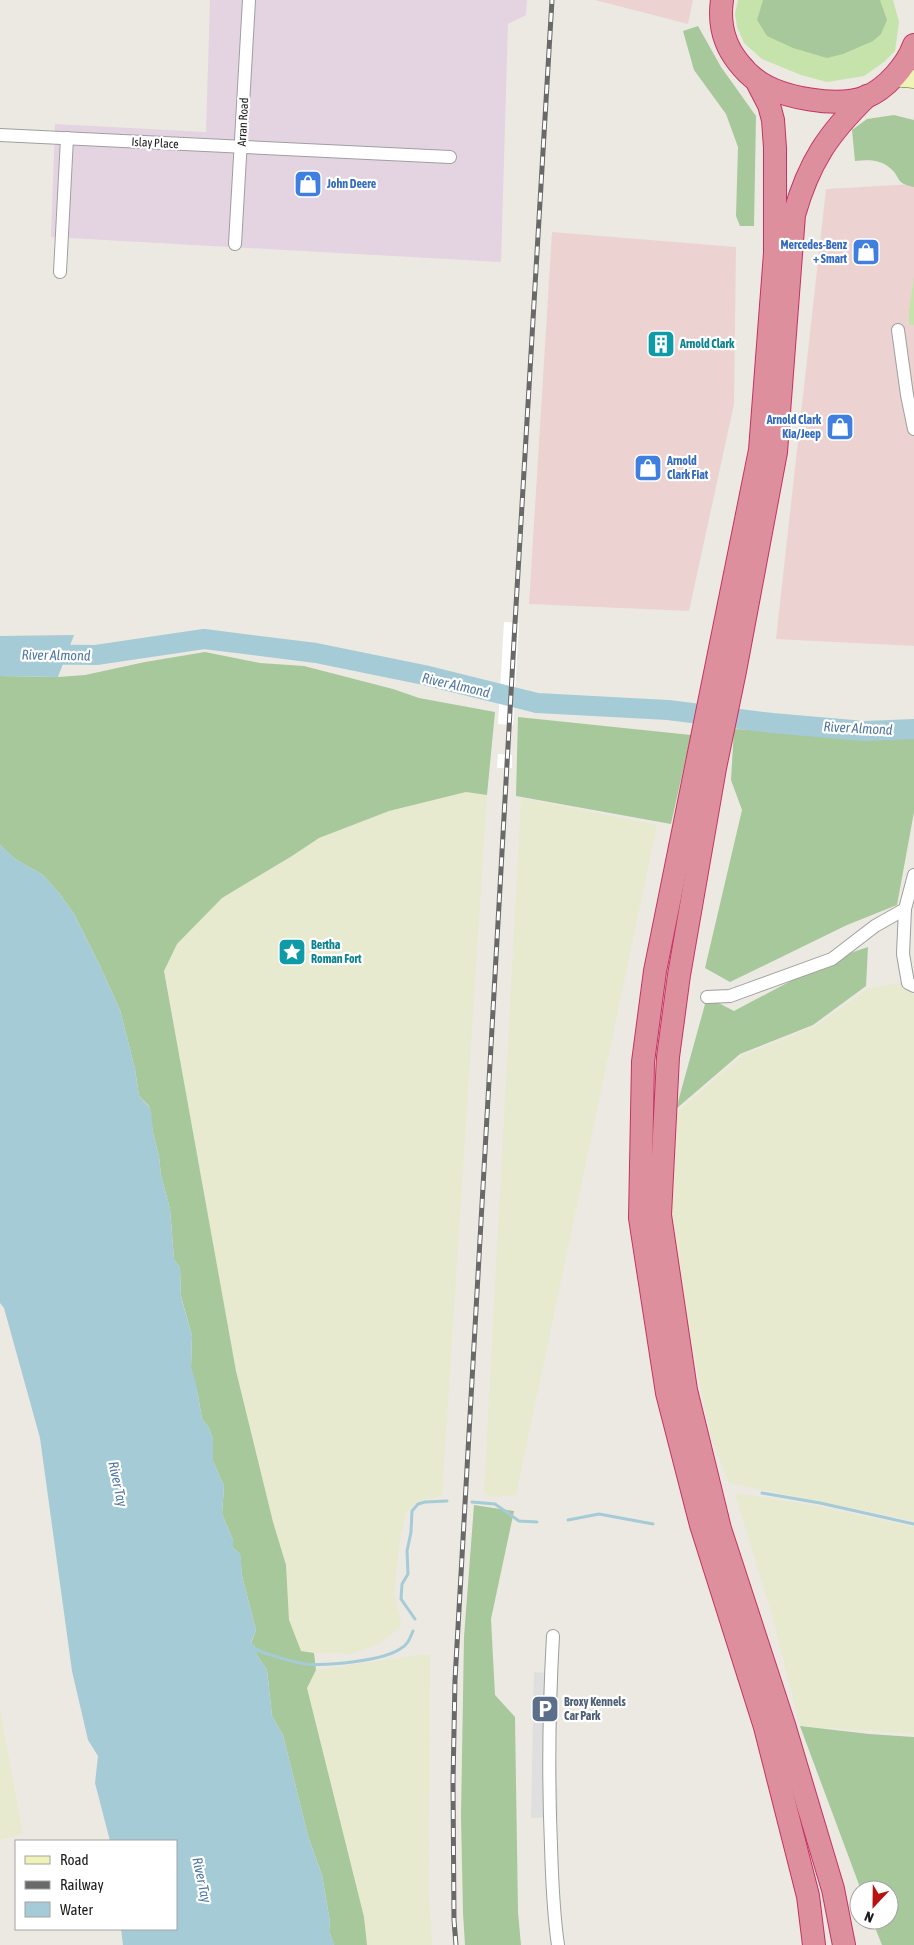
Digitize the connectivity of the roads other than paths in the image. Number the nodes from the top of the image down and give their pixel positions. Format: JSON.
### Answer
{"nodes":[{"id":1,"x":249,"y":0,"type":"edge"},
{"id":2,"x":722,"y":0,"type":"edge"},
{"id":3,"x":914,"y":45,"type":"edge"},
{"id":4,"x":903,"y":78,"type":"edge"},
{"id":5,"x":756,"y":80,"type":"junction"},
{"id":6,"x":867,"y":96,"type":"junction"},
{"id":7,"x":0,"y":135,"type":"edge"},
{"id":8,"x":68,"y":138,"type":"junction"},
{"id":9,"x":242,"y":147,"type":"junction"},
{"id":10,"x":450,"y":157,"type":"dead end"},
{"id":11,"x":236,"y":244,"type":"dead end"},
{"id":12,"x":60,"y":272,"type":"dead end"},
{"id":13,"x":898,"y":330,"type":"dead end"},
{"id":14,"x":914,"y":428,"type":"edge"},
{"id":15,"x":726,"y":670,"type":"junction"},
{"id":16,"x":705,"y":766,"type":"junction"},
{"id":17,"x":914,"y":875,"type":"edge"},
{"id":18,"x":905,"y":908,"type":"junction"},
{"id":19,"x":914,"y":986,"type":"edge"},
{"id":20,"x":707,"y":997,"type":"dead end"},
{"id":21,"x":553,"y":1636,"type":"dead end"},
{"id":22,"x":558,"y":1945,"type":"edge"},
{"id":23,"x":814,"y":1945,"type":"edge"},
{"id":24,"x":844,"y":1945,"type":"edge"}],
"edges":[{"from":1,"to":9,"type":"street","name":"Arran Road"},
{"from":2,"to":5,"type":"highway"},
{"from":3,"to":4,"type":"highway"},
{"from":4,"to":6,"type":"highway"},
{"from":5,"to":6,"type":"highway"},
{"from":5,"to":15,"type":"highway"},
{"from":6,"to":15,"type":"highway"},
{"from":7,"to":8,"type":"street","name":"Islay Place"},
{"from":8,"to":9,"type":"street","name":"Islay Place"},
{"from":8,"to":12,"type":"street"},
{"from":9,"to":10,"type":"street","name":"Islay Place"},
{"from":9,"to":11,"type":"street","name":"Arran Road"},
{"from":13,"to":14,"type":"street"},
{"from":15,"to":16,"type":"highway"},
{"from":16,"to":23,"type":"highway"},
{"from":16,"to":24,"type":"highway"},
{"from":17,"to":18,"type":"street"},
{"from":18,"to":19,"type":"street"},
{"from":18,"to":20,"type":"street"},
{"from":21,"to":22,"type":"street"}]}
